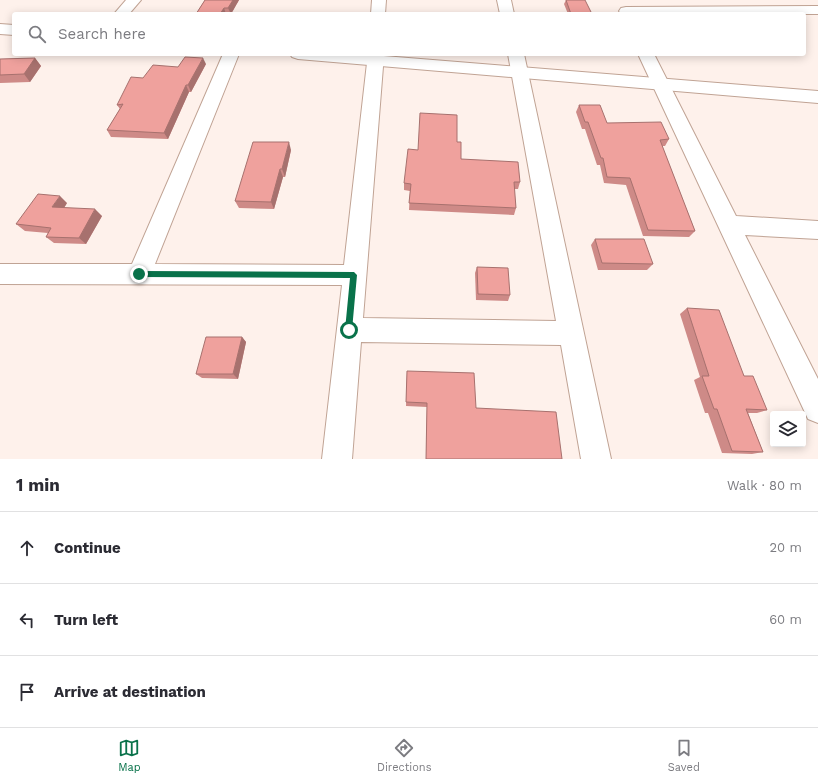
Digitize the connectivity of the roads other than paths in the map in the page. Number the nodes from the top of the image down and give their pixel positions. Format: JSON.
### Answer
{"nodes":[{"id":1,"x":134,"y":0,"type":"edge"},
{"id":2,"x":379,"y":0,"type":"edge"},
{"id":3,"x":504,"y":0,"type":"edge"},
{"id":4,"x":741,"y":5,"type":"edge"},
{"id":5,"x":625,"y":8,"type":"edge"},
{"id":6,"x":818,"y":10,"type":"edge"},
{"id":7,"x":123,"y":12,"type":"edge"},
{"id":8,"x":378,"y":12,"type":"edge"},
{"id":9,"x":507,"y":12,"type":"edge"},
{"id":10,"x":0,"y":29,"type":"edge"},
{"id":11,"x":12,"y":30,"type":"edge"},
{"id":12,"x":230,"y":56,"type":"edge"},
{"id":13,"x":350,"y":56,"type":"edge"},
{"id":14,"x":647,"y":56,"type":"edge"},
{"id":15,"x":376,"y":57,"type":"edge"},
{"id":16,"x":518,"y":63,"type":"edge"},
{"id":17,"x":660,"y":84,"type":"junction"},
{"id":18,"x":818,"y":97,"type":"edge"},
{"id":19,"x":728,"y":225,"type":"junction"},
{"id":20,"x":818,"y":230,"type":"edge"},
{"id":21,"x":0,"y":274,"type":"edge"},
{"id":22,"x":139,"y":274,"type":"junction"},
{"id":23,"x":354,"y":275,"type":"junction"},
{"id":24,"x":349,"y":330,"type":"junction"},
{"id":25,"x":571,"y":333,"type":"junction"},
{"id":26,"x":818,"y":409,"type":"edge"},
{"id":27,"x":337,"y":459,"type":"edge"},
{"id":28,"x":596,"y":459,"type":"edge"}],
"edges":[{"from":1,"to":7,"type":"street"},
{"from":2,"to":8,"type":"street"},
{"from":3,"to":9,"type":"street"},
{"from":4,"to":5,"type":"street"},
{"from":4,"to":6,"type":"street"},
{"from":10,"to":11,"type":"street"},
{"from":12,"to":22,"type":"street"},
{"from":13,"to":15,"type":"street"},
{"from":14,"to":17,"type":"street"},
{"from":15,"to":16,"type":"street"},
{"from":15,"to":23,"type":"street"},
{"from":16,"to":17,"type":"street"},
{"from":16,"to":25,"type":"street"},
{"from":17,"to":18,"type":"street"},
{"from":17,"to":19,"type":"street"},
{"from":19,"to":20,"type":"street"},
{"from":19,"to":26,"type":"street"},
{"from":21,"to":22,"type":"street"},
{"from":22,"to":23,"type":"street"},
{"from":23,"to":24,"type":"street"},
{"from":24,"to":25,"type":"street"},
{"from":24,"to":27,"type":"street"},
{"from":25,"to":28,"type":"street"}]}
